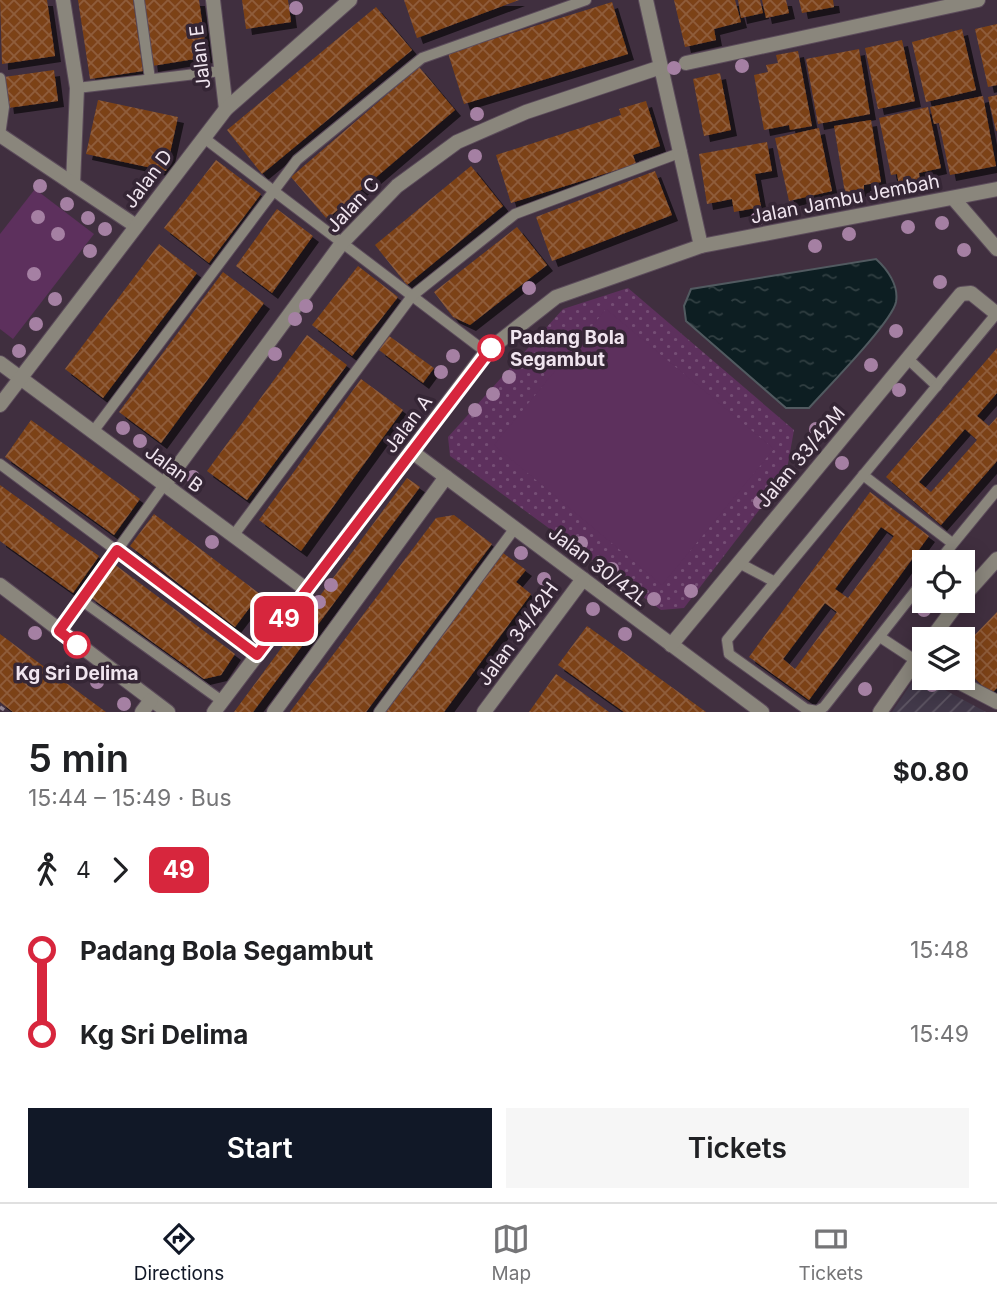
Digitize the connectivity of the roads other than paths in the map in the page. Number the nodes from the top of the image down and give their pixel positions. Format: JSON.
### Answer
{"nodes":[{"id":1,"x":63,"y":0,"type":"edge"},
{"id":2,"x":139,"y":0,"type":"edge"},
{"id":3,"x":213,"y":0,"type":"edge"},
{"id":4,"x":350,"y":0,"type":"edge"},
{"id":5,"x":586,"y":0,"type":"edge"},
{"id":6,"x":646,"y":0,"type":"edge"},
{"id":7,"x":978,"y":0,"type":"edge"},
{"id":8,"x":686,"y":63,"type":"dead end"},
{"id":9,"x":660,"y":66,"type":"junction"},
{"id":10,"x":221,"y":71,"type":"junction"},
{"id":11,"x":0,"y":78,"type":"edge"},
{"id":12,"x":150,"y":79,"type":"junction"},
{"id":13,"x":77,"y":88,"type":"junction"},
{"id":14,"x":226,"y":109,"type":"junction"},
{"id":15,"x":0,"y":135,"type":"edge"},
{"id":16,"x":204,"y":138,"type":"junction"},
{"id":17,"x":682,"y":152,"type":"junction"},
{"id":18,"x":74,"y":184,"type":"junction"},
{"id":19,"x":274,"y":190,"type":"junction"},
{"id":20,"x":997,"y":190,"type":"edge"},
{"id":21,"x":953,"y":198,"type":"junction"},
{"id":22,"x":136,"y":226,"type":"junction"},
{"id":23,"x":342,"y":243,"type":"junction"},
{"id":24,"x":701,"y":246,"type":"junction"},
{"id":25,"x":997,"y":249,"type":"edge"},
{"id":26,"x":412,"y":296,"type":"junction"},
{"id":27,"x":997,"y":313,"type":"edge"},
{"id":28,"x":486,"y":352,"type":"junction"},
{"id":29,"x":908,"y":359,"type":"junction"},
{"id":30,"x":0,"y":363,"type":"edge"},
{"id":31,"x":19,"y":380,"type":"junction"},
{"id":32,"x":937,"y":386,"type":"junction"},
{"id":33,"x":0,"y":405,"type":"edge"},
{"id":34,"x":92,"y":433,"type":"junction"},
{"id":35,"x":411,"y":451,"type":"junction"},
{"id":36,"x":0,"y":464,"type":"edge"},
{"id":37,"x":863,"y":475,"type":"junction"},
{"id":38,"x":446,"y":477,"type":"junction"},
{"id":39,"x":164,"y":485,"type":"junction"},
{"id":40,"x":997,"y":489,"type":"edge"},
{"id":41,"x":515,"y":528,"type":"junction"},
{"id":42,"x":233,"y":536,"type":"junction"},
{"id":43,"x":953,"y":543,"type":"junction"},
{"id":44,"x":117,"y":550,"type":"junction"},
{"id":45,"x":947,"y":550,"type":"edge"},
{"id":46,"x":997,"y":559,"type":"edge"},
{"id":47,"x":738,"y":563,"type":"junction"},
{"id":48,"x":583,"y":579,"type":"junction"},
{"id":49,"x":775,"y":582,"type":"junction"},
{"id":50,"x":975,"y":583,"type":"edge"},
{"id":51,"x":0,"y":585,"type":"edge"},
{"id":52,"x":307,"y":590,"type":"junction"},
{"id":53,"x":912,"y":596,"type":"edge"},
{"id":54,"x":81,"y":600,"type":"junction"},
{"id":55,"x":59,"y":631,"type":"junction"},
{"id":56,"x":880,"y":637,"type":"junction"},
{"id":57,"x":671,"y":645,"type":"junction"},
{"id":58,"x":912,"y":653,"type":"edge"},
{"id":59,"x":257,"y":655,"type":"junction"},
{"id":60,"x":912,"y":670,"type":"edge"},
{"id":61,"x":974,"y":690,"type":"edge"},
{"id":62,"x":997,"y":702,"type":"edge"},
{"id":63,"x":147,"y":706,"type":"edge"},
{"id":64,"x":218,"y":706,"type":"edge"},
{"id":65,"x":167,"y":712,"type":"edge"},
{"id":66,"x":274,"y":712,"type":"edge"},
{"id":67,"x":379,"y":712,"type":"edge"},
{"id":68,"x":484,"y":712,"type":"edge"},
{"id":69,"x":762,"y":712,"type":"edge"},
{"id":70,"x":880,"y":712,"type":"edge"}],
"edges":[{"from":1,"to":13,"type":"street"},
{"from":2,"to":12,"type":"lane"},
{"from":3,"to":10,"type":"street","name":"Jalan E"},
{"from":4,"to":14,"type":"street","name":"Jalan D"},
{"from":5,"to":19,"type":"lane"},
{"from":6,"to":9,"type":"street"},
{"from":7,"to":8,"type":"street"},
{"from":9,"to":17,"type":"street"},
{"from":9,"to":23,"type":"street","name":"Jalan C"},
{"from":10,"to":12,"type":"lane"},
{"from":10,"to":14,"type":"street","name":"Jalan E"},
{"from":11,"to":15,"type":"lane"},
{"from":12,"to":13,"type":"lane"},
{"from":13,"to":18,"type":"street"},
{"from":14,"to":16,"type":"street","name":"Jalan D"},
{"from":15,"to":18,"type":"street"},
{"from":16,"to":19,"type":"lane"},
{"from":16,"to":22,"type":"street","name":"Jalan D"},
{"from":17,"to":24,"type":"street"},
{"from":17,"to":26,"type":"lane"},
{"from":18,"to":22,"type":"street"},
{"from":19,"to":23,"type":"lane"},
{"from":19,"to":34,"type":"lane"},
{"from":20,"to":21,"type":"street","name":"Jalan Jambu Jembah"},
{"from":21,"to":24,"type":"street","name":"Jalan Jambu Jembah"},
{"from":21,"to":25,"type":"street"},
{"from":22,"to":31,"type":"street","name":"Jalan D"},
{"from":23,"to":26,"type":"lane"},
{"from":23,"to":39,"type":"street","name":"Jalan C"},
{"from":24,"to":28,"type":"street","name":"Jalan A"},
{"from":26,"to":28,"type":"lane"},
{"from":26,"to":42,"type":"lane"},
{"from":27,"to":29,"type":"street","name":"Jalan 33/42M"},
{"from":27,"to":32,"type":"lane"},
{"from":28,"to":35,"type":"street","name":"Jalan A"},
{"from":29,"to":32,"type":"lane"},
{"from":29,"to":47,"type":"street","name":"Jalan 33/42M"},
{"from":30,"to":31,"type":"street","name":"Jalan B"},
{"from":31,"to":33,"type":"street","name":"Jalan D"},
{"from":31,"to":34,"type":"street","name":"Jalan B"},
{"from":32,"to":37,"type":"lane"},
{"from":34,"to":39,"type":"street","name":"Jalan B"},
{"from":35,"to":38,"type":"street","name":"Jalan 30/42L"},
{"from":35,"to":52,"type":"street","name":"Jalan A"},
{"from":36,"to":44,"type":"lane"},
{"from":37,"to":43,"type":"lane"},
{"from":37,"to":49,"type":"lane"},
{"from":38,"to":41,"type":"street","name":"Jalan 30/42L"},
{"from":38,"to":66,"type":"street"},
{"from":39,"to":42,"type":"street","name":"Jalan B"},
{"from":39,"to":44,"type":"lane"},
{"from":40,"to":43,"type":"lane"},
{"from":41,"to":48,"type":"street","name":"Jalan 30/42L"},
{"from":41,"to":67,"type":"lane"},
{"from":42,"to":52,"type":"street","name":"Jalan B"},
{"from":43,"to":45,"type":"lane"},
{"from":44,"to":54,"type":"lane"},
{"from":44,"to":59,"type":"lane"},
{"from":46,"to":50,"type":"street"},
{"from":47,"to":49,"type":"lane"},
{"from":47,"to":57,"type":"street","name":"Jalan 33/42M"},
{"from":48,"to":57,"type":"street","name":"Jalan 30/42L"},
{"from":48,"to":68,"type":"street","name":"Jalan 34/42H"},
{"from":49,"to":56,"type":"lane"},
{"from":51,"to":55,"type":"street"},
{"from":52,"to":59,"type":"street","name":"Jalan A"},
{"from":53,"to":56,"type":"lane"},
{"from":54,"to":55,"type":"lane"},
{"from":54,"to":64,"type":"lane"},
{"from":55,"to":63,"type":"street"},
{"from":56,"to":58,"type":"lane"},
{"from":57,"to":69,"type":"street","name":"Jalan 30/42L"},
{"from":59,"to":64,"type":"street","name":"Jalan A"},
{"from":60,"to":70,"type":"street"},
{"from":61,"to":62,"type":"street"},
{"from":63,"to":65,"type":"street"}]}
